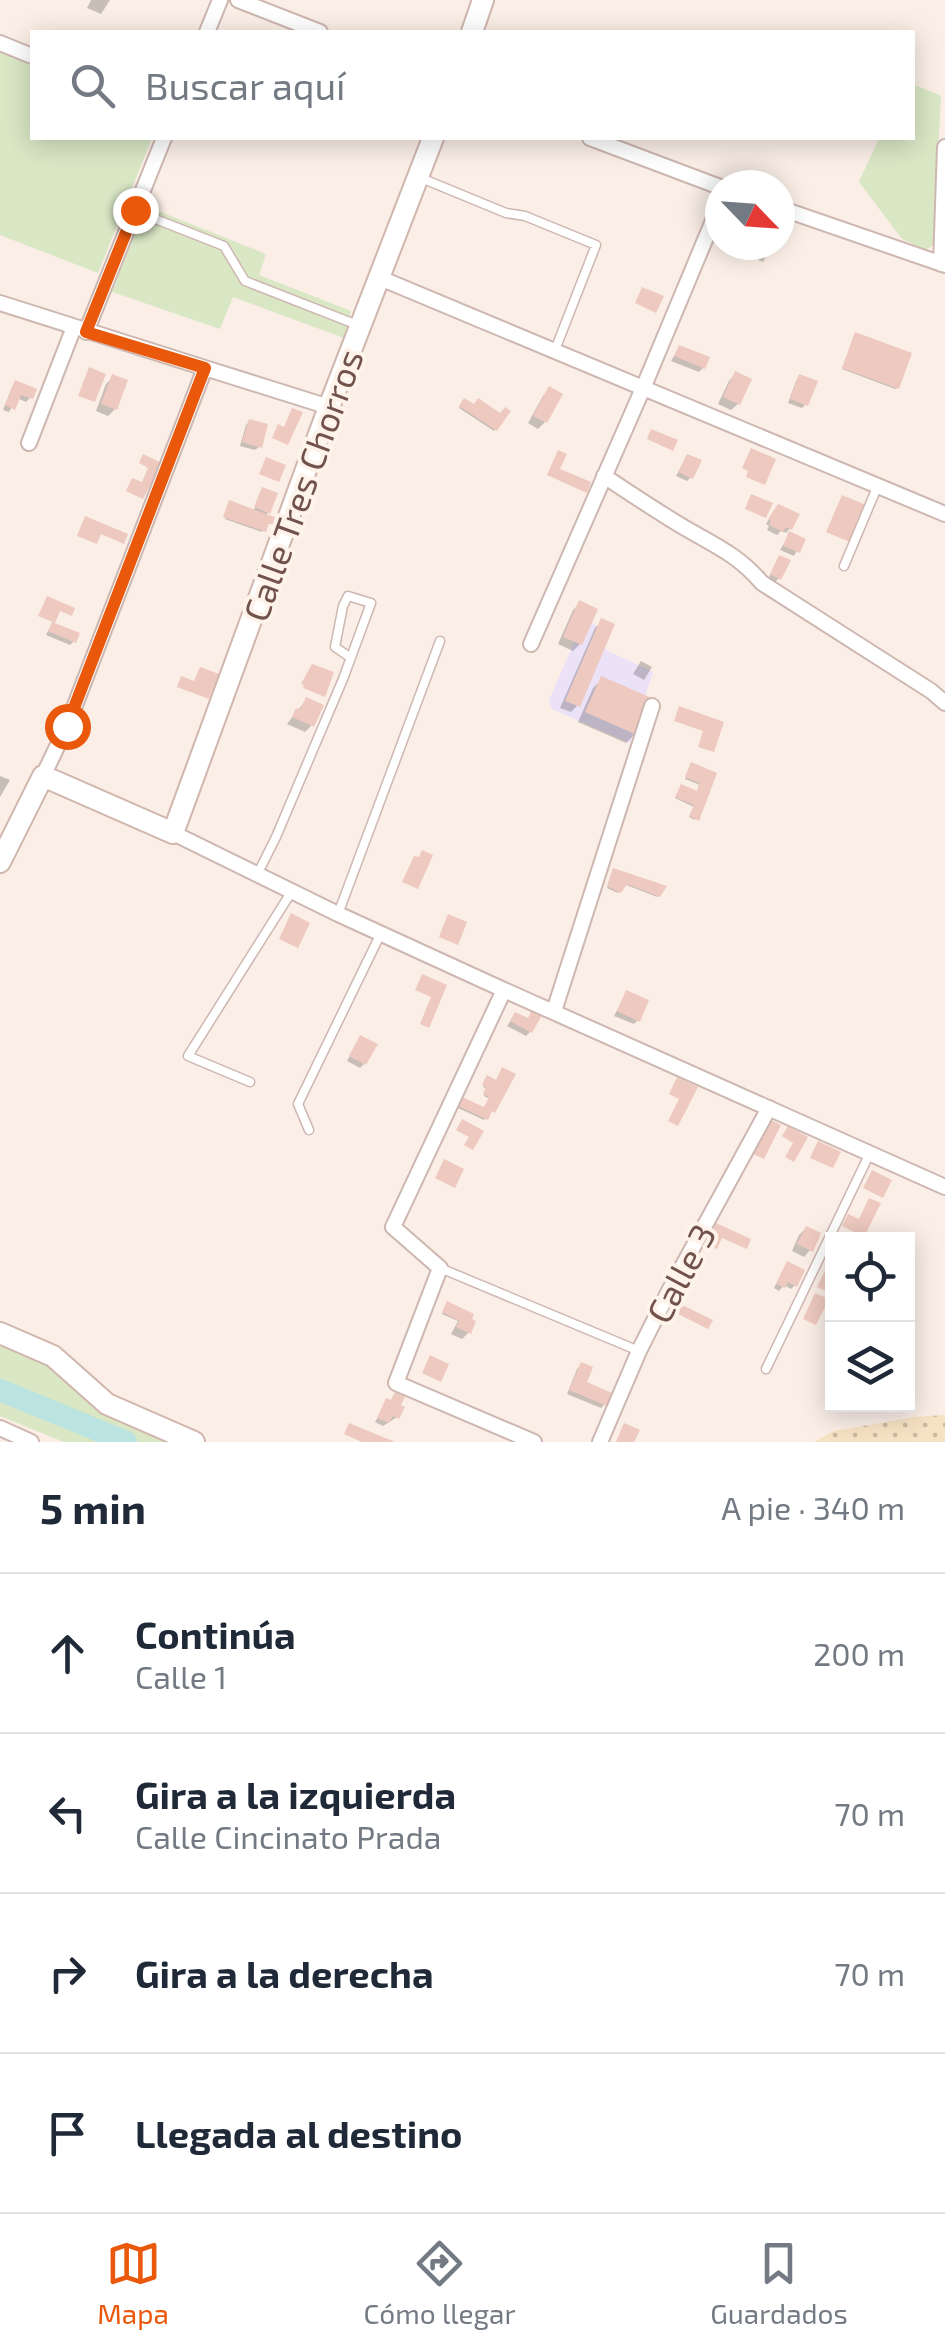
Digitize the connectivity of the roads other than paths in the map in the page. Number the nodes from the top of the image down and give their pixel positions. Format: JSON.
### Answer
{"nodes":[{"id":1,"x":220,"y":0,"type":"edge"},
{"id":2,"x":238,"y":0,"type":"edge"},
{"id":3,"x":483,"y":0,"type":"edge"},
{"id":4,"x":208,"y":30,"type":"edge"},
{"id":5,"x":315,"y":30,"type":"edge"},
{"id":6,"x":473,"y":30,"type":"edge"},
{"id":7,"x":0,"y":43,"type":"edge"},
{"id":8,"x":30,"y":55,"type":"edge"},
{"id":9,"x":163,"y":140,"type":"edge"},
{"id":10,"x":433,"y":140,"type":"edge"},
{"id":11,"x":595,"y":140,"type":"edge"},
{"id":12,"x":945,"y":147,"type":"edge"},
{"id":13,"x":418,"y":178,"type":"junction"},
{"id":14,"x":705,"y":181,"type":"edge"},
{"id":15,"x":135,"y":210,"type":"junction"},
{"id":16,"x":795,"y":213,"type":"edge"},
{"id":17,"x":705,"y":240,"type":"edge"},
{"id":18,"x":943,"y":264,"type":"edge"},
{"id":19,"x":380,"y":278,"type":"junction"},
{"id":20,"x":0,"y":303,"type":"edge"},
{"id":21,"x":361,"y":326,"type":"junction"},
{"id":22,"x":80,"y":330,"type":"junction"},
{"id":23,"x":555,"y":350,"type":"junction"},
{"id":24,"x":205,"y":368,"type":"junction"},
{"id":25,"x":644,"y":386,"type":"junction"},
{"id":26,"x":329,"y":407,"type":"junction"},
{"id":27,"x":29,"y":443,"type":"dead end"},
{"id":28,"x":604,"y":476,"type":"junction"},
{"id":29,"x":878,"y":485,"type":"junction"},
{"id":30,"x":945,"y":514,"type":"edge"},
{"id":31,"x":844,"y":566,"type":"dead end"},
{"id":32,"x":440,"y":642,"type":"dead end"},
{"id":33,"x":532,"y":644,"type":"dead end"},
{"id":34,"x":351,"y":658,"type":"junction"},
{"id":35,"x":945,"y":703,"type":"edge"},
{"id":36,"x":652,"y":706,"type":"dead end"},
{"id":37,"x":43,"y":776,"type":"junction"},
{"id":38,"x":174,"y":833,"type":"junction"},
{"id":39,"x":0,"y":862,"type":"edge"},
{"id":40,"x":258,"y":874,"type":"junction"},
{"id":41,"x":292,"y":891,"type":"junction"},
{"id":42,"x":338,"y":914,"type":"junction"},
{"id":43,"x":381,"y":933,"type":"junction"},
{"id":44,"x":504,"y":990,"type":"junction"},
{"id":45,"x":554,"y":1011,"type":"junction"},
{"id":46,"x":250,"y":1082,"type":"dead end"},
{"id":47,"x":769,"y":1108,"type":"junction"},
{"id":48,"x":308,"y":1130,"type":"dead end"},
{"id":49,"x":869,"y":1155,"type":"junction"},
{"id":50,"x":945,"y":1188,"type":"edge"},
{"id":51,"x":440,"y":1268,"type":"junction"},
{"id":52,"x":0,"y":1333,"type":"edge"},
{"id":53,"x":639,"y":1351,"type":"junction"},
{"id":54,"x":766,"y":1369,"type":"dead end"},
{"id":55,"x":0,"y":1428,"type":"edge"},
{"id":56,"x":31,"y":1442,"type":"edge"},
{"id":57,"x":194,"y":1442,"type":"edge"},
{"id":58,"x":534,"y":1442,"type":"edge"},
{"id":59,"x":600,"y":1442,"type":"edge"}],
"edges":[{"from":1,"to":4,"type":"street"},
{"from":2,"to":5,"type":"street"},
{"from":3,"to":6,"type":"main road"},
{"from":7,"to":8,"type":"street"},
{"from":9,"to":15,"type":"street"},
{"from":10,"to":13,"type":"main road","name":"Calle Tres Chorros"},
{"from":11,"to":14,"type":"street"},
{"from":12,"to":18,"type":"street"},
{"from":13,"to":19,"type":"main road","name":"Calle Tres Chorros"},
{"from":13,"to":23,"type":"lane"},
{"from":15,"to":21,"type":"lane"},
{"from":15,"to":22,"type":"street"},
{"from":16,"to":18,"type":"street"},
{"from":17,"to":25,"type":"street"},
{"from":19,"to":21,"type":"main road","name":"Calle Tres Chorros"},
{"from":19,"to":23,"type":"street"},
{"from":20,"to":22,"type":"street"},
{"from":21,"to":26,"type":"main road","name":"Calle Tres Chorros"},
{"from":22,"to":24,"type":"street"},
{"from":22,"to":27,"type":"street"},
{"from":23,"to":25,"type":"street"},
{"from":24,"to":26,"type":"street"},
{"from":24,"to":37,"type":"street"},
{"from":25,"to":28,"type":"street"},
{"from":25,"to":29,"type":"street"},
{"from":26,"to":38,"type":"main road","name":"Calle Tres Chorros"},
{"from":28,"to":33,"type":"street"},
{"from":28,"to":35,"type":"street"},
{"from":29,"to":30,"type":"street"},
{"from":29,"to":31,"type":"lane"},
{"from":32,"to":42,"type":"lane"},
{"from":34,"to":34,"type":"lane"},
{"from":34,"to":40,"type":"lane"},
{"from":36,"to":45,"type":"street"},
{"from":37,"to":38,"type":"main road"},
{"from":37,"to":39,"type":"main road"},
{"from":38,"to":40,"type":"street"},
{"from":40,"to":41,"type":"street"},
{"from":41,"to":42,"type":"street"},
{"from":41,"to":46,"type":"lane"},
{"from":42,"to":43,"type":"street"},
{"from":43,"to":44,"type":"street"},
{"from":43,"to":48,"type":"lane"},
{"from":44,"to":45,"type":"street"},
{"from":44,"to":51,"type":"street"},
{"from":45,"to":47,"type":"street"},
{"from":47,"to":49,"type":"street"},
{"from":47,"to":53,"type":"street","name":"Calle 3"},
{"from":49,"to":50,"type":"street"},
{"from":49,"to":54,"type":"lane"},
{"from":51,"to":53,"type":"lane"},
{"from":51,"to":58,"type":"street"},
{"from":52,"to":57,"type":"main road"},
{"from":53,"to":59,"type":"street","name":"Calle 3"},
{"from":55,"to":56,"type":"street"}]}
